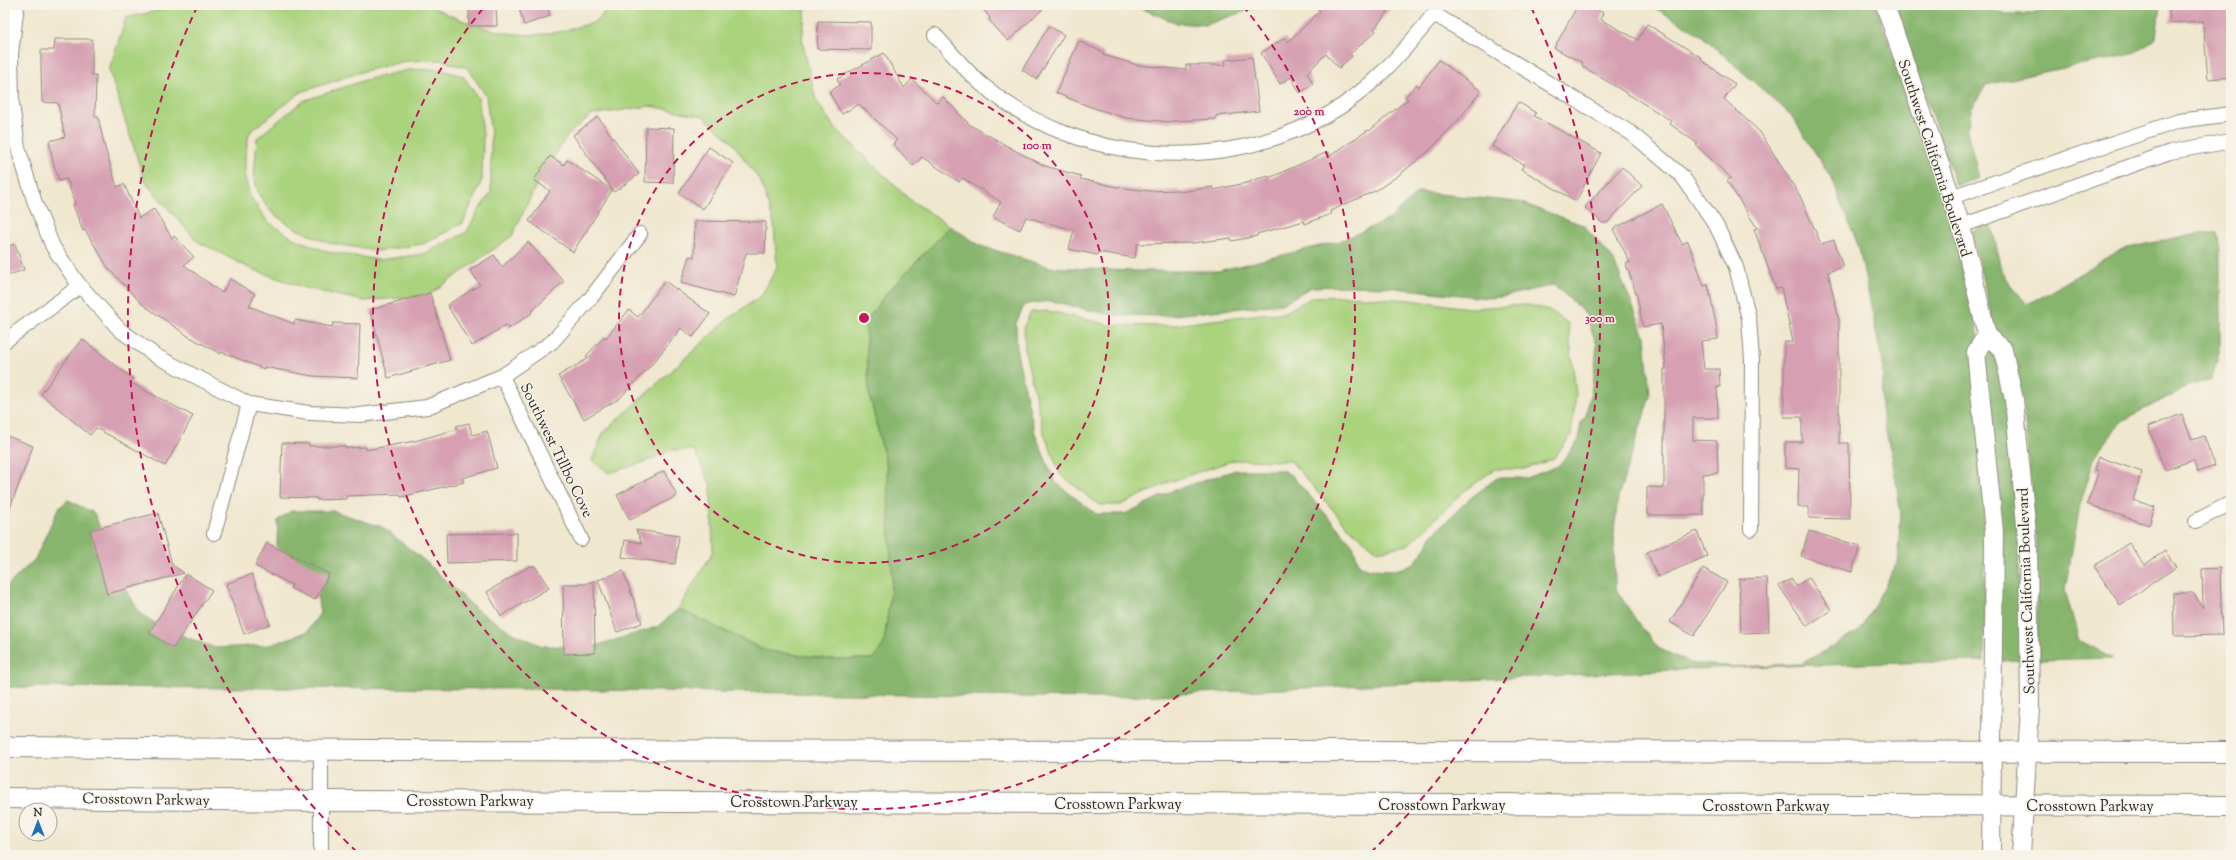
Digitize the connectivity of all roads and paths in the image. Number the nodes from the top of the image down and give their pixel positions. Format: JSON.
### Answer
{"nodes":[{"id":1,"x":17,"y":5,"type":"edge"},
{"id":2,"x":1885,"y":5,"type":"edge"},
{"id":3,"x":1436,"y":9,"type":"edge"},
{"id":4,"x":935,"y":35,"type":"dead end"},
{"id":5,"x":2231,"y":114,"type":"edge"},
{"id":6,"x":2231,"y":141,"type":"edge"},
{"id":7,"x":1951,"y":197,"type":"junction"},
{"id":8,"x":1961,"y":226,"type":"junction"},
{"id":9,"x":640,"y":234,"type":"dead end"},
{"id":10,"x":80,"y":286,"type":"junction"},
{"id":11,"x":1987,"y":335,"type":"junction"},
{"id":12,"x":5,"y":341,"type":"edge"},
{"id":13,"x":502,"y":376,"type":"junction"},
{"id":14,"x":249,"y":404,"type":"junction"},
{"id":15,"x":2231,"y":503,"type":"edge"},
{"id":16,"x":2196,"y":521,"type":"dead end"},
{"id":17,"x":1751,"y":529,"type":"dead end"},
{"id":18,"x":214,"y":533,"type":"dead end"},
{"id":19,"x":581,"y":538,"type":"dead end"},
{"id":20,"x":5,"y":747,"type":"edge"},
{"id":21,"x":321,"y":750,"type":"junction"},
{"id":22,"x":1992,"y":752,"type":"junction"},
{"id":23,"x":2027,"y":752,"type":"junction"},
{"id":24,"x":2231,"y":752,"type":"edge"},
{"id":25,"x":5,"y":798,"type":"edge"},
{"id":26,"x":322,"y":801,"type":"junction"},
{"id":27,"x":2023,"y":806,"type":"junction"},
{"id":28,"x":2231,"y":806,"type":"edge"},
{"id":29,"x":1991,"y":807,"type":"junction"},
{"id":30,"x":321,"y":855,"type":"edge"},
{"id":31,"x":1991,"y":855,"type":"edge"},
{"id":32,"x":2021,"y":855,"type":"edge"}],
"edges":[{"from":1,"to":10,"type":"street"},
{"from":2,"to":7,"type":"street","name":"Southwest California Boulevard"},
{"from":3,"to":4,"type":"street"},
{"from":3,"to":17,"type":"street"},
{"from":5,"to":7,"type":"street"},
{"from":6,"to":8,"type":"street"},
{"from":7,"to":8,"type":"street","name":"Southwest California Boulevard"},
{"from":8,"to":11,"type":"street","name":"Southwest California Boulevard"},
{"from":9,"to":13,"type":"street"},
{"from":10,"to":12,"type":"street"},
{"from":10,"to":14,"type":"street"},
{"from":11,"to":22,"type":"street","name":"Southwest California Boulevard"},
{"from":11,"to":23,"type":"street","name":"Southwest California Boulevard"},
{"from":13,"to":14,"type":"street"},
{"from":13,"to":19,"type":"street","name":"Southwest Tillbo Cove"},
{"from":14,"to":18,"type":"street"},
{"from":15,"to":16,"type":"street"},
{"from":20,"to":21,"type":"main road"},
{"from":21,"to":22,"type":"main road"},
{"from":21,"to":26,"type":"street"},
{"from":22,"to":23,"type":"main road"},
{"from":22,"to":29,"type":"street","name":"Southwest California Boulevard"},
{"from":23,"to":24,"type":"main road"},
{"from":23,"to":27,"type":"street","name":"Southwest California Boulevard"},
{"from":25,"to":26,"type":"main road","name":"Crosstown Parkway"},
{"from":26,"to":29,"type":"main road","name":"Crosstown Parkway"},
{"from":26,"to":30,"type":"street"},
{"from":27,"to":28,"type":"main road","name":"Crosstown Parkway"},
{"from":27,"to":29,"type":"main road","name":"Crosstown Parkway"},
{"from":27,"to":32,"type":"street","name":"Southwest California Boulevard"},
{"from":29,"to":31,"type":"street","name":"Southwest California Boulevard"}]}
